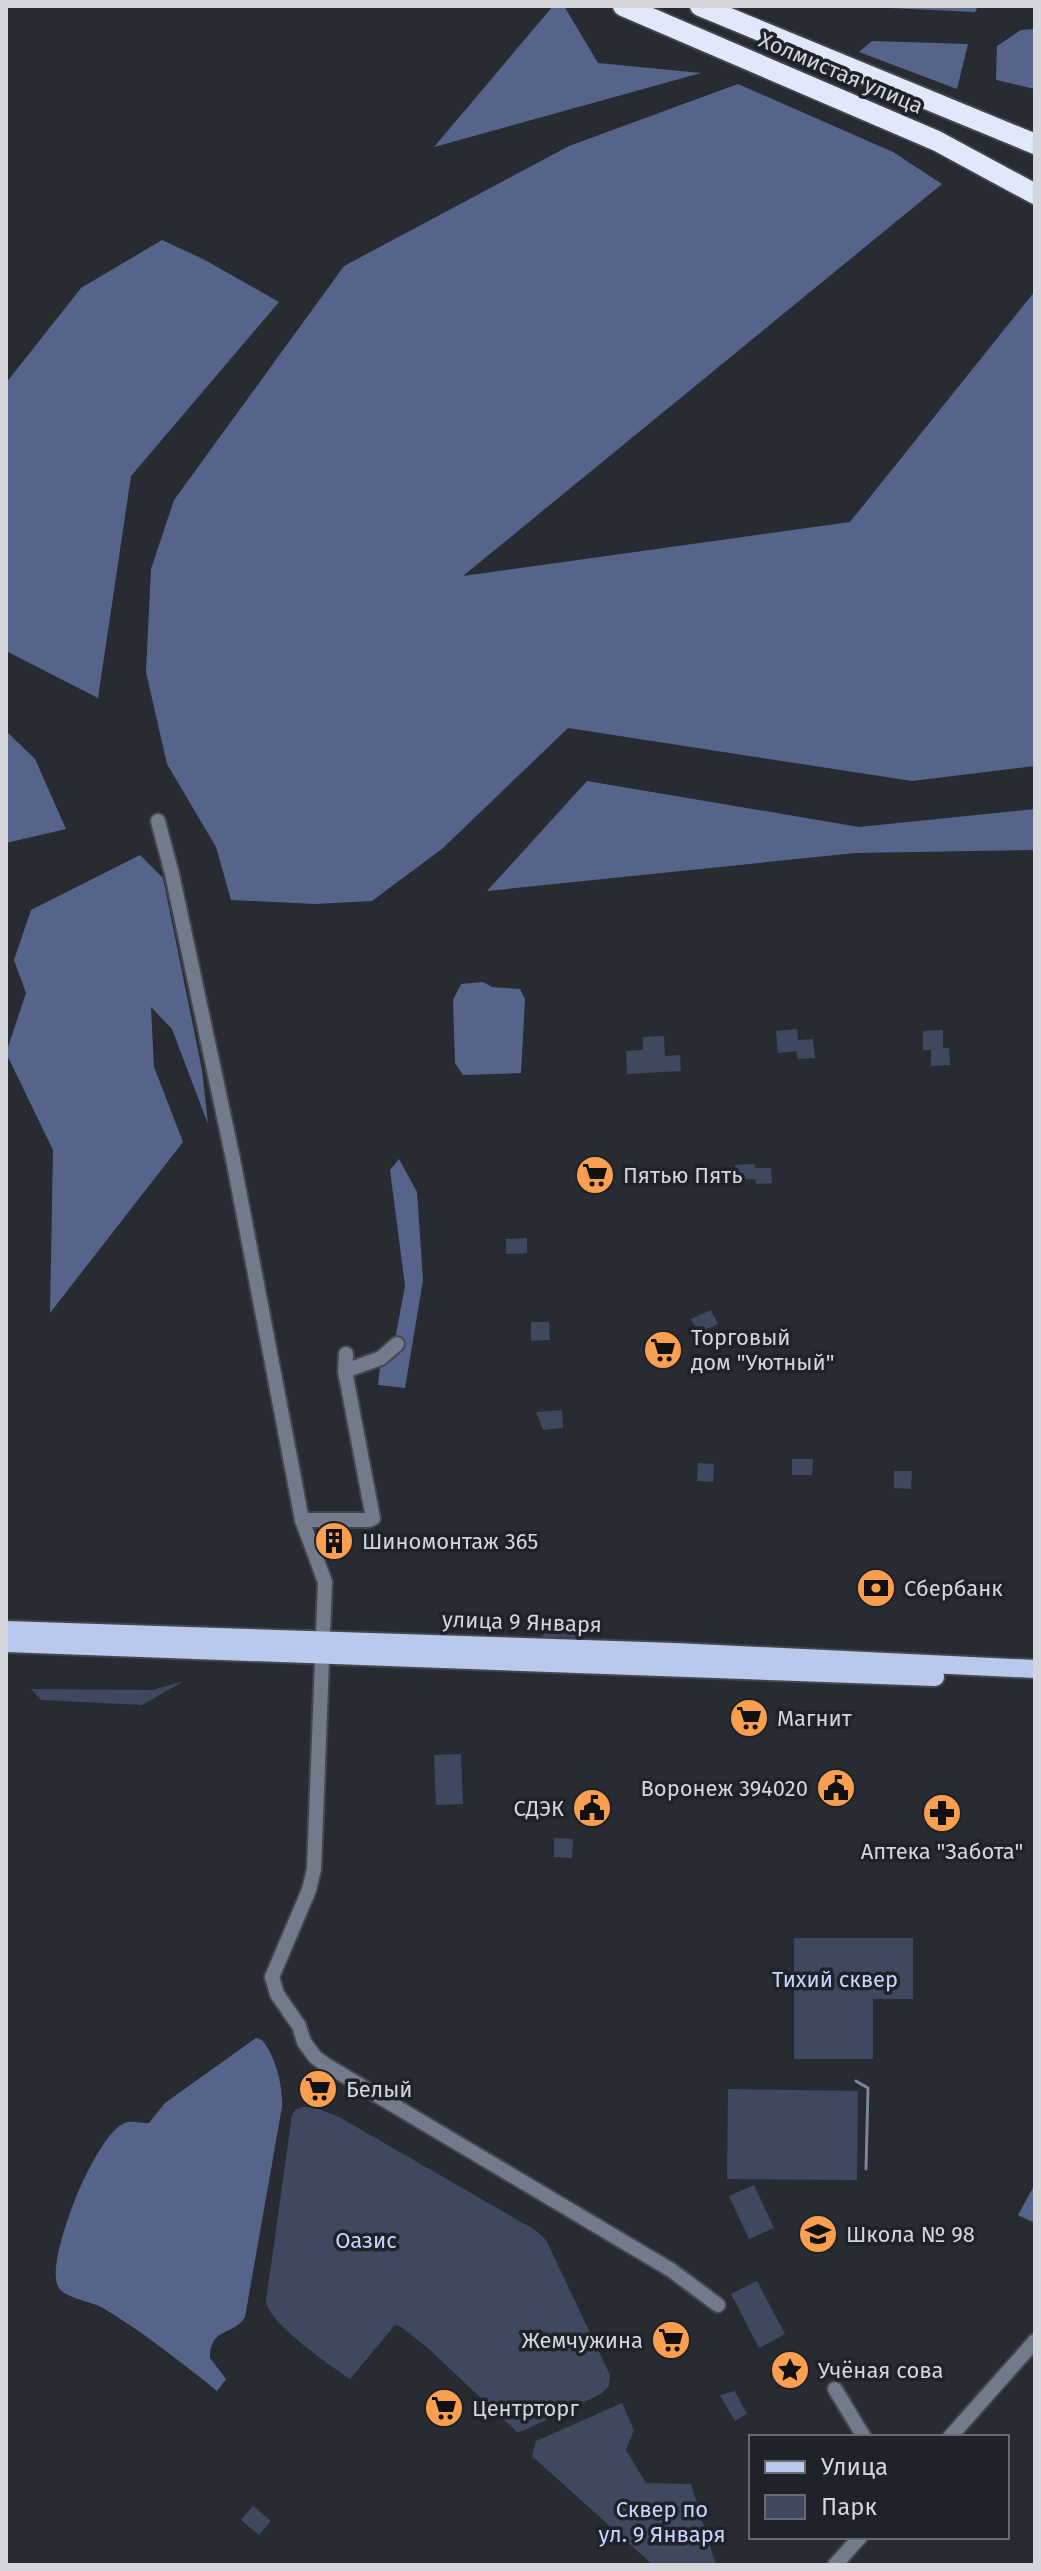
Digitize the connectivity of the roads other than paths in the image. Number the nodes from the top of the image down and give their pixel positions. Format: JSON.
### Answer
{"nodes":[{"id":1,"x":623,"y":6,"type":"edge"},
{"id":2,"x":700,"y":6,"type":"edge"},
{"id":3,"x":663,"y":14,"type":"edge"},
{"id":4,"x":1035,"y":144,"type":"edge"},
{"id":5,"x":1035,"y":194,"type":"edge"},
{"id":6,"x":158,"y":821,"type":"dead end"},
{"id":7,"x":397,"y":1344,"type":"dead end"},
{"id":8,"x":346,"y":1354,"type":"dead end"},
{"id":9,"x":345,"y":1371,"type":"junction"},
{"id":10,"x":302,"y":1520,"type":"junction"},
{"id":11,"x":6,"y":1630,"type":"edge"},
{"id":12,"x":6,"y":1643,"type":"edge"},
{"id":13,"x":206,"y":1644,"type":"junction"},
{"id":14,"x":324,"y":1647,"type":"junction"},
{"id":15,"x":1035,"y":1669,"type":"edge"},
{"id":16,"x":1035,"y":1680,"type":"edge"},
{"id":17,"x":718,"y":2305,"type":"dead end"},
{"id":18,"x":1035,"y":2341,"type":"edge"},
{"id":19,"x":835,"y":2389,"type":"dead end"},
{"id":20,"x":863,"y":2435,"type":"edge"},
{"id":21,"x":952,"y":2435,"type":"edge"},
{"id":22,"x":858,"y":2539,"type":"edge"},
{"id":23,"x":835,"y":2565,"type":"edge"}],
"edges":[{"from":1,"to":3,"type":"highway","name":"Холмистая улица"},
{"from":2,"to":4,"type":"highway","name":"Холмистая улица"},
{"from":3,"to":5,"type":"highway","name":"Холмистая улица"},
{"from":6,"to":10,"type":"street"},
{"from":7,"to":9,"type":"street"},
{"from":8,"to":9,"type":"street"},
{"from":9,"to":10,"type":"street"},
{"from":10,"to":14,"type":"street"},
{"from":11,"to":13,"type":"main road","name":"улица 9 Января"},
{"from":12,"to":13,"type":"main road","name":"улица 9 Января"},
{"from":13,"to":14,"type":"main road","name":"улица 9 Января"},
{"from":14,"to":15,"type":"main road","name":"улица 9 Января"},
{"from":14,"to":16,"type":"main road","name":"улица 9 Января"},
{"from":14,"to":17,"type":"street"},
{"from":18,"to":21,"type":"street"},
{"from":19,"to":20,"type":"street"},
{"from":22,"to":23,"type":"street"}]}
